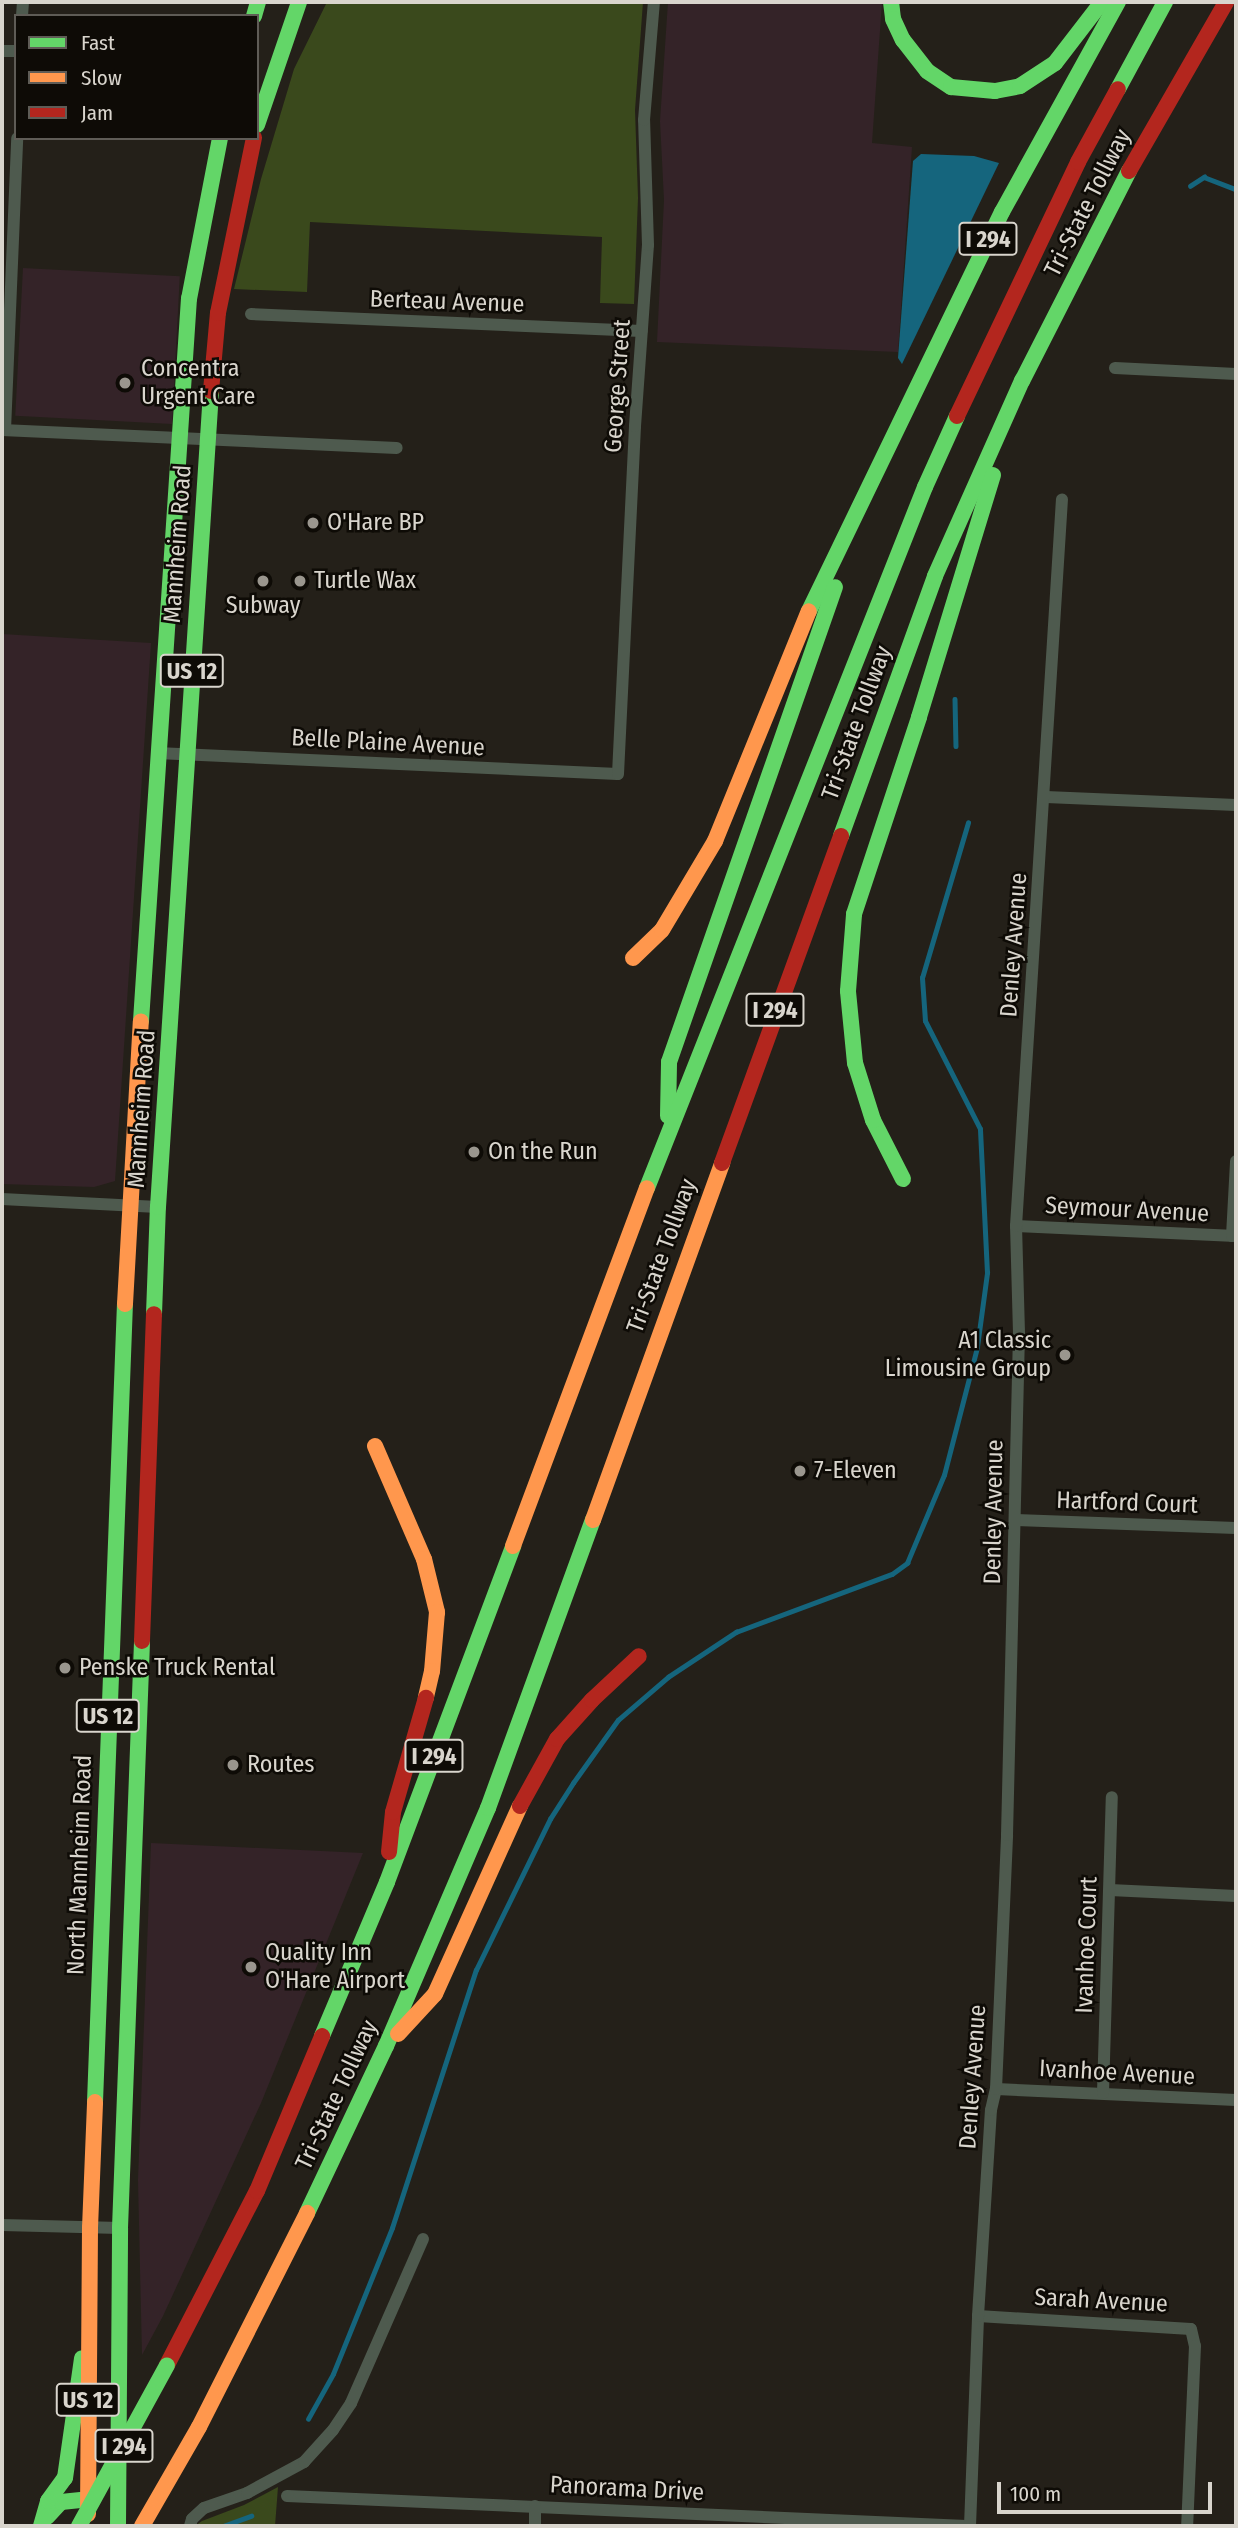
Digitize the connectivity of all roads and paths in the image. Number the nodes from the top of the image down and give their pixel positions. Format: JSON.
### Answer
{"nodes":[{"id":1,"x":299,"y":2,"type":"edge"},
{"id":2,"x":654,"y":2,"type":"edge"},
{"id":3,"x":891,"y":2,"type":"edge"},
{"id":4,"x":1102,"y":2,"type":"edge"},
{"id":5,"x":1118,"y":2,"type":"edge"},
{"id":6,"x":1165,"y":2,"type":"edge"},
{"id":7,"x":1226,"y":2,"type":"edge"},
{"id":8,"x":259,"y":119,"type":"edge"},
{"id":9,"x":16,"y":140,"type":"edge"},
{"id":10,"x":220,"y":140,"type":"edge"},
{"id":11,"x":254,"y":140,"type":"edge"},
{"id":12,"x":251,"y":314,"type":"dead end"},
{"id":13,"x":642,"y":331,"type":"junction"},
{"id":14,"x":1115,"y":368,"type":"dead end"},
{"id":15,"x":1236,"y":374,"type":"edge"},
{"id":16,"x":1022,"y":381,"type":"junction"},
{"id":17,"x":3,"y":430,"type":"edge"},
{"id":18,"x":177,"y":437,"type":"junction"},
{"id":19,"x":208,"y":439,"type":"junction"},
{"id":20,"x":397,"y":448,"type":"dead end"},
{"id":21,"x":873,"y":483,"type":"junction"},
{"id":22,"x":1062,"y":499,"type":"dead end"},
{"id":23,"x":157,"y":753,"type":"junction"},
{"id":24,"x":187,"y":754,"type":"junction"},
{"id":25,"x":618,"y":774,"type":"joint"},
{"id":26,"x":1046,"y":797,"type":"junction"},
{"id":27,"x":1236,"y":805,"type":"edge"},
{"id":28,"x":633,"y":958,"type":"dead end"},
{"id":29,"x":668,"y":1132,"type":"junction"},
{"id":30,"x":1236,"y":1161,"type":"edge"},
{"id":31,"x":902,"y":1179,"type":"dead end"},
{"id":32,"x":2,"y":1199,"type":"edge"},
{"id":33,"x":129,"y":1205,"type":"junction"},
{"id":34,"x":158,"y":1207,"type":"junction"},
{"id":35,"x":1016,"y":1226,"type":"junction"},
{"id":36,"x":1234,"y":1236,"type":"edge"},
{"id":37,"x":374,"y":1446,"type":"dead end"},
{"id":38,"x":1016,"y":1520,"type":"junction"},
{"id":39,"x":1236,"y":1528,"type":"edge"},
{"id":40,"x":639,"y":1656,"type":"dead end"},
{"id":41,"x":1112,"y":1797,"type":"dead end"},
{"id":42,"x":387,"y":1882,"type":"junction"},
{"id":43,"x":1110,"y":1890,"type":"junction"},
{"id":44,"x":1236,"y":1896,"type":"edge"},
{"id":45,"x":386,"y":2046,"type":"junction"},
{"id":46,"x":996,"y":2089,"type":"junction"},
{"id":47,"x":1103,"y":2094,"type":"junction"},
{"id":48,"x":1236,"y":2100,"type":"edge"},
{"id":49,"x":2,"y":2225,"type":"edge"},
{"id":50,"x":90,"y":2228,"type":"junction"},
{"id":51,"x":120,"y":2228,"type":"junction"},
{"id":52,"x":423,"y":2239,"type":"dead end"},
{"id":53,"x":89,"y":2306,"type":"junction"},
{"id":54,"x":978,"y":2316,"type":"junction"},
{"id":55,"x":287,"y":2496,"type":"dead end"},
{"id":56,"x":88,"y":2499,"type":"junction"},
{"id":57,"x":535,"y":2506,"type":"junction"},
{"id":58,"x":41,"y":2526,"type":"edge"},
{"id":59,"x":79,"y":2526,"type":"edge"},
{"id":60,"x":88,"y":2526,"type":"edge"},
{"id":61,"x":118,"y":2526,"type":"edge"},
{"id":62,"x":142,"y":2526,"type":"edge"},
{"id":63,"x":190,"y":2526,"type":"edge"},
{"id":64,"x":535,"y":2526,"type":"edge"},
{"id":65,"x":968,"y":2526,"type":"edge"},
{"id":66,"x":1187,"y":2526,"type":"edge"}],
"edges":[{"from":1,"to":8,"type":"main road"},
{"from":2,"to":13,"type":"street","name":"George Street"},
{"from":3,"to":4,"type":"main road"},
{"from":5,"to":21,"type":"main road","number":"I 294"},
{"from":6,"to":29,"type":"main road","name":"Tri-State Tollway","number":"I 294"},
{"from":7,"to":16,"type":"main road","name":"Tri-State Tollway","number":"I 294"},
{"from":9,"to":17,"type":"street"},
{"from":10,"to":18,"type":"main road","name":"Mannheim Road","number":"US 12"},
{"from":11,"to":19,"type":"main road","name":"Mannheim Road","number":"US 12"},
{"from":12,"to":13,"type":"street","name":"Berteau Avenue"},
{"from":13,"to":25,"type":"street","name":"George Street"},
{"from":14,"to":15,"type":"street"},
{"from":16,"to":31,"type":"main road"},
{"from":16,"to":45,"type":"main road","name":"Tri-State Tollway","number":"I 294"},
{"from":17,"to":18,"type":"street"},
{"from":18,"to":19,"type":"street"},
{"from":18,"to":23,"type":"main road","name":"Mannheim Road","number":"US 12"},
{"from":19,"to":20,"type":"street"},
{"from":19,"to":24,"type":"main road","name":"Mannheim Road","number":"US 12"},
{"from":21,"to":28,"type":"main road"},
{"from":21,"to":29,"type":"main road","number":"I 294"},
{"from":22,"to":26,"type":"street","name":"Denley Avenue"},
{"from":23,"to":24,"type":"street","name":"Belle Plaine Avenue"},
{"from":23,"to":33,"type":"main road","name":"Mannheim Road","number":"US 12"},
{"from":24,"to":25,"type":"street","name":"Belle Plaine Avenue"},
{"from":24,"to":34,"type":"main road","name":"Mannheim Road","number":"US 12"},
{"from":26,"to":27,"type":"street"},
{"from":26,"to":35,"type":"street","name":"Denley Avenue"},
{"from":29,"to":42,"type":"main road","name":"Tri-State Tollway","number":"I 294"},
{"from":30,"to":36,"type":"street"},
{"from":32,"to":33,"type":"street"},
{"from":33,"to":34,"type":"street"},
{"from":33,"to":50,"type":"main road","name":"North Mannheim Road","number":"US 12"},
{"from":34,"to":51,"type":"main road","number":"US 12"},
{"from":35,"to":36,"type":"street","name":"Seymour Avenue"},
{"from":35,"to":38,"type":"street","name":"Denley Avenue"},
{"from":37,"to":42,"type":"main road"},
{"from":38,"to":39,"type":"street","name":"Hartford Court"},
{"from":38,"to":46,"type":"street","name":"Denley Avenue"},
{"from":40,"to":45,"type":"main road"},
{"from":41,"to":43,"type":"street","name":"Ivanhoe Court"},
{"from":42,"to":59,"type":"main road","name":"Tri-State Tollway","number":"I 294","bridge":true},
{"from":43,"to":44,"type":"street"},
{"from":43,"to":47,"type":"street","name":"Ivanhoe Court"},
{"from":45,"to":62,"type":"main road","name":"Tri-State Tollway","number":"I 294"},
{"from":46,"to":47,"type":"street","name":"Ivanhoe Avenue"},
{"from":46,"to":54,"type":"street","name":"Denley Avenue"},
{"from":47,"to":48,"type":"street","name":"Ivanhoe Avenue"},
{"from":49,"to":50,"type":"street"},
{"from":50,"to":51,"type":"street"},
{"from":50,"to":53,"type":"main road","name":"North Mannheim Road","number":"US 12"},
{"from":51,"to":61,"type":"main road","number":"US 12"},
{"from":52,"to":63,"type":"street"},
{"from":53,"to":56,"type":"main road","name":"North Mannheim Road","number":"US 12"},
{"from":53,"to":58,"type":"main road"},
{"from":54,"to":65,"type":"street","name":"Denley Avenue"},
{"from":54,"to":66,"type":"street","name":"Sarah Avenue"},
{"from":55,"to":57,"type":"street","name":"Panorama Drive"},
{"from":56,"to":58,"type":"main road"},
{"from":56,"to":60,"type":"main road","name":"North Mannheim Road","number":"US 12"},
{"from":57,"to":64,"type":"street"},
{"from":57,"to":65,"type":"street","name":"Panorama Drive"}]}
